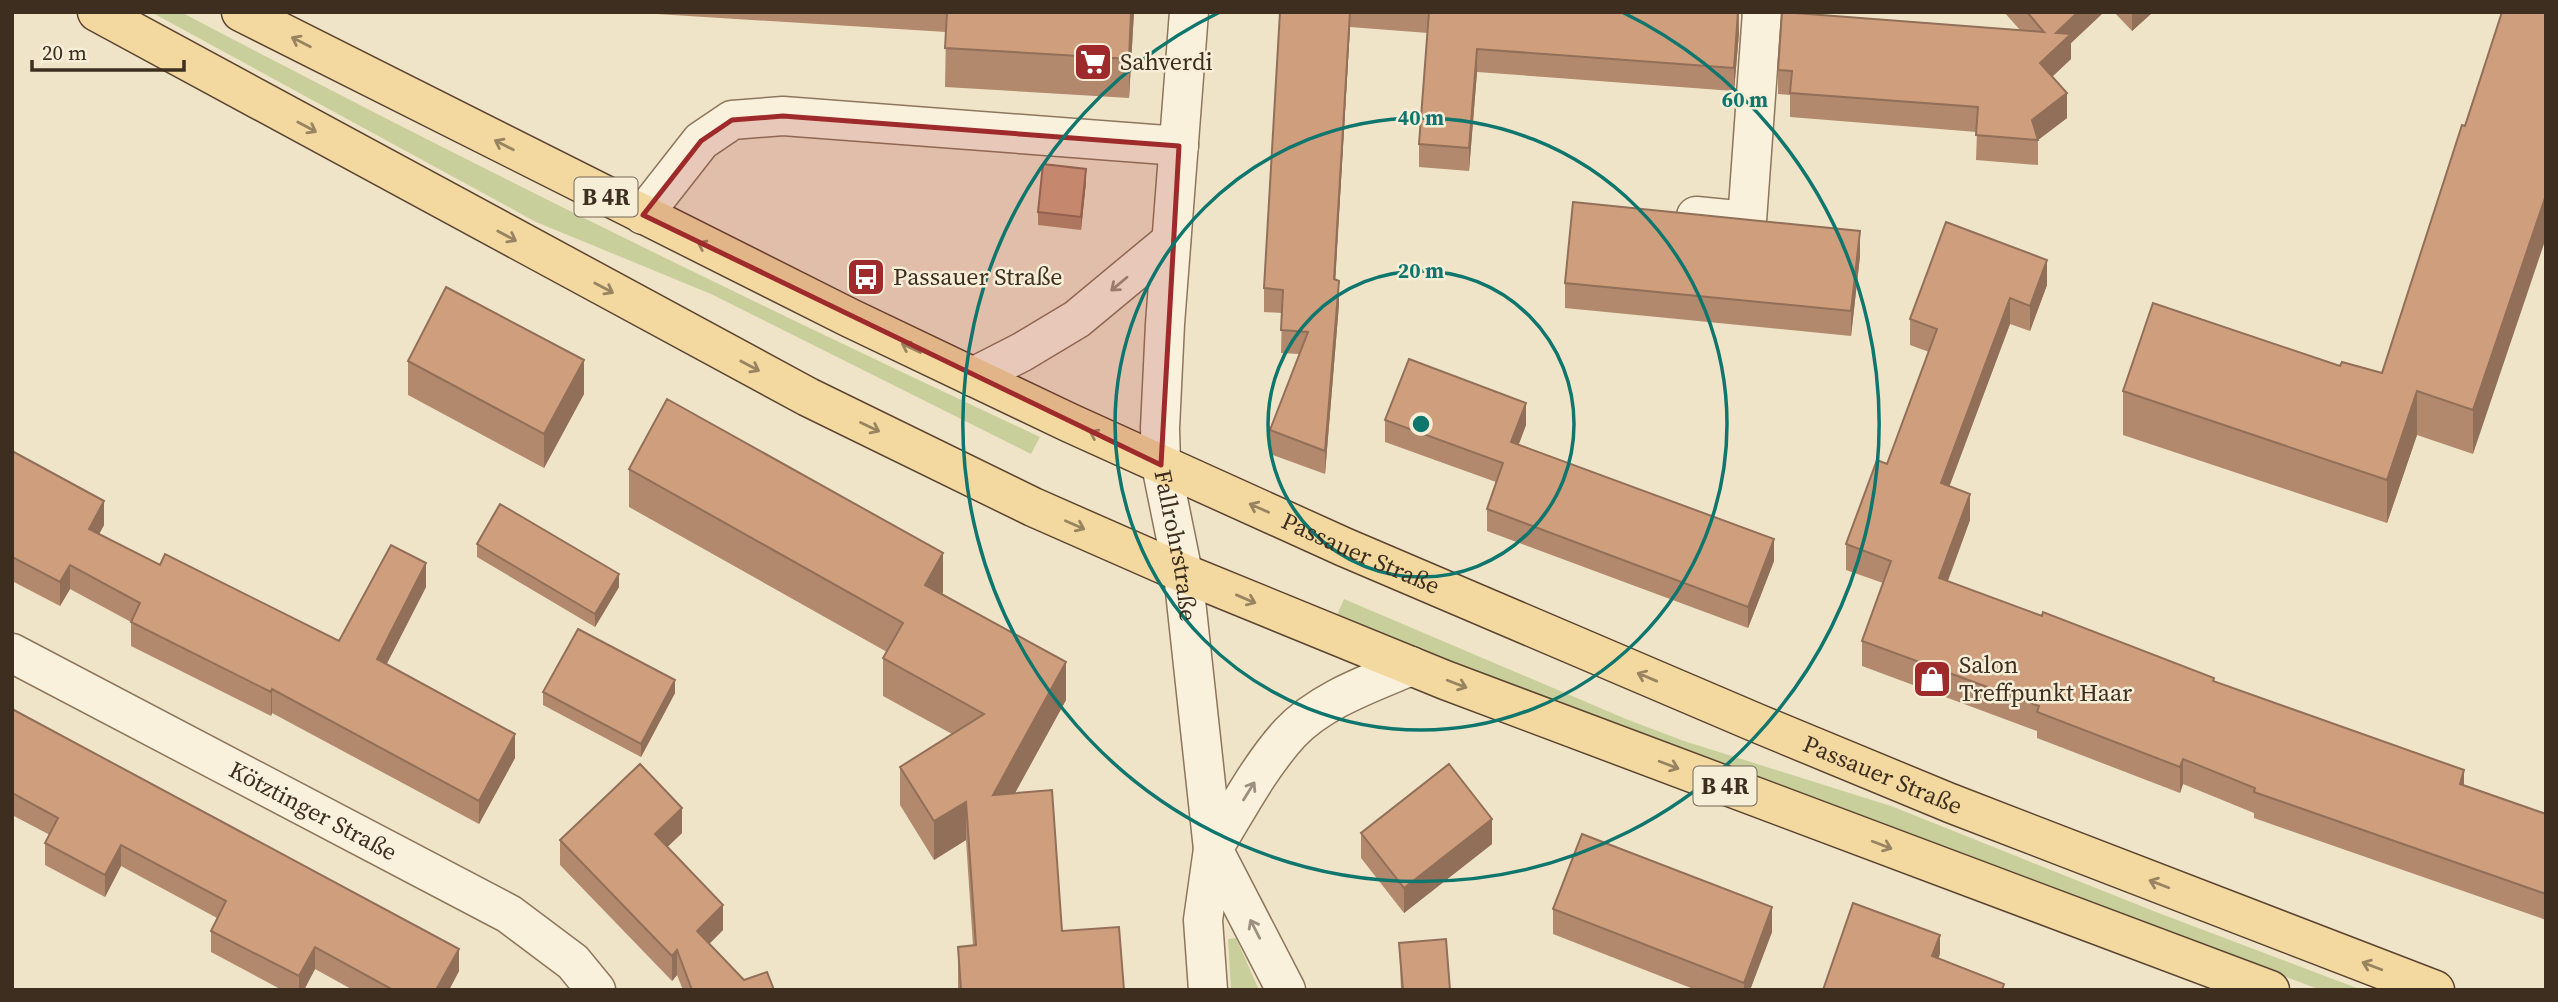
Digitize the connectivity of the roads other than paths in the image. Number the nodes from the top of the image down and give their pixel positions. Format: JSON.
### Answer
{"nodes":[{"id":1,"x":97,"y":12,"type":"edge"},
{"id":2,"x":241,"y":12,"type":"edge"},
{"id":3,"x":1189,"y":12,"type":"edge"},
{"id":4,"x":1762,"y":12,"type":"edge"},
{"id":5,"x":1179,"y":146,"type":"junction"},
{"id":6,"x":1668,"y":214,"type":"edge"},
{"id":7,"x":643,"y":215,"type":"junction"},
{"id":8,"x":1171,"y":240,"type":"junction"},
{"id":9,"x":973,"y":377,"type":"junction"},
{"id":10,"x":1161,"y":465,"type":"junction"},
{"id":11,"x":1183,"y":573,"type":"junction"},
{"id":12,"x":12,"y":653,"type":"edge"},
{"id":13,"x":1411,"y":666,"type":"junction"},
{"id":14,"x":1213,"y":849,"type":"junction"},
{"id":15,"x":596,"y":990,"type":"edge"},
{"id":16,"x":1208,"y":990,"type":"edge"},
{"id":17,"x":1286,"y":990,"type":"edge"},
{"id":18,"x":2270,"y":990,"type":"edge"},
{"id":19,"x":2435,"y":990,"type":"edge"}],
"edges":[{"from":1,"to":11,"type":"main road","number":"B 4R","one_way":true},
{"from":7,"to":2,"type":"main road","name":"Passauer Straße","number":"B 4R","one_way":true},
{"from":3,"to":5,"type":"street","name":"Fallrohrstraße"},
{"from":4,"to":6,"type":"street"},
{"from":5,"to":7,"type":"street"},
{"from":5,"to":8,"type":"street","name":"Fallrohrstraße"},
{"from":9,"to":7,"type":"main road","name":"Passauer Straße","number":"B 4R","one_way":true},
{"from":8,"to":9,"type":"street","one_way":true},
{"from":8,"to":10,"type":"street","name":"Fallrohrstraße"},
{"from":10,"to":9,"type":"main road","name":"Passauer Straße","number":"B 4R","one_way":true},
{"from":10,"to":11,"type":"street","name":"Fallrohrstraße"},
{"from":19,"to":10,"type":"main road","name":"Passauer Straße","number":"B 4R","one_way":true},
{"from":11,"to":13,"type":"main road","number":"B 4R","one_way":true},
{"from":11,"to":14,"type":"street","name":"Fallrohrstraße"},
{"from":12,"to":15,"type":"street","name":"Kötztinger Straße"},
{"from":14,"to":13,"type":"street","name":"Fallrohrstraße","one_way":true},
{"from":13,"to":18,"type":"main road","number":"B 4R","one_way":true},
{"from":14,"to":16,"type":"street","name":"Fallrohrstraße"},
{"from":17,"to":14,"type":"street","name":"Fallrohrstraße","one_way":true}]}
